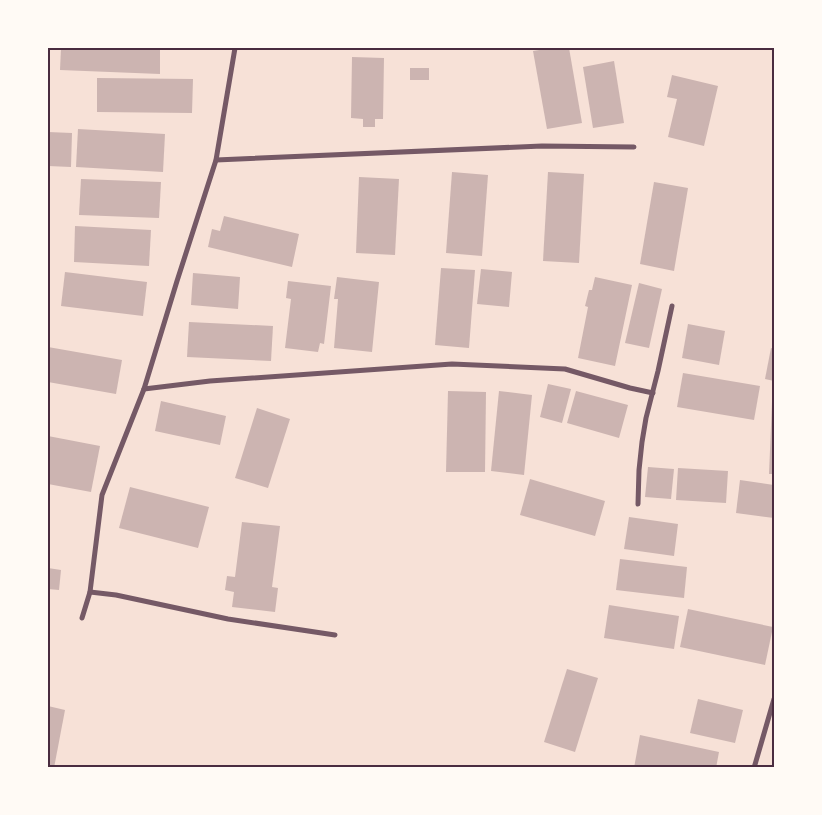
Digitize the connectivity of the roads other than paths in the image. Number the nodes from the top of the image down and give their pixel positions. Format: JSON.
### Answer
{"nodes":[{"id":1,"x":236,"y":48,"type":"edge"},
{"id":2,"x":634,"y":147,"type":"dead end"},
{"id":3,"x":216,"y":160,"type":"junction"},
{"id":4,"x":672,"y":306,"type":"dead end"},
{"id":5,"x":144,"y":389,"type":"junction"},
{"id":6,"x":653,"y":393,"type":"junction"},
{"id":7,"x":638,"y":504,"type":"dead end"},
{"id":8,"x":90,"y":592,"type":"junction"},
{"id":9,"x":82,"y":618,"type":"dead end"},
{"id":10,"x":335,"y":635,"type":"dead end"},
{"id":11,"x":774,"y":699,"type":"edge"},
{"id":12,"x":754,"y":768,"type":"edge"}],
"edges":[{"from":1,"to":3,"type":"street"},
{"from":2,"to":3,"type":"street"},
{"from":3,"to":5,"type":"street"},
{"from":4,"to":6,"type":"street"},
{"from":5,"to":6,"type":"street"},
{"from":5,"to":8,"type":"street"},
{"from":6,"to":7,"type":"street"},
{"from":8,"to":9,"type":"street"},
{"from":8,"to":10,"type":"street"},
{"from":11,"to":12,"type":"street"}]}
